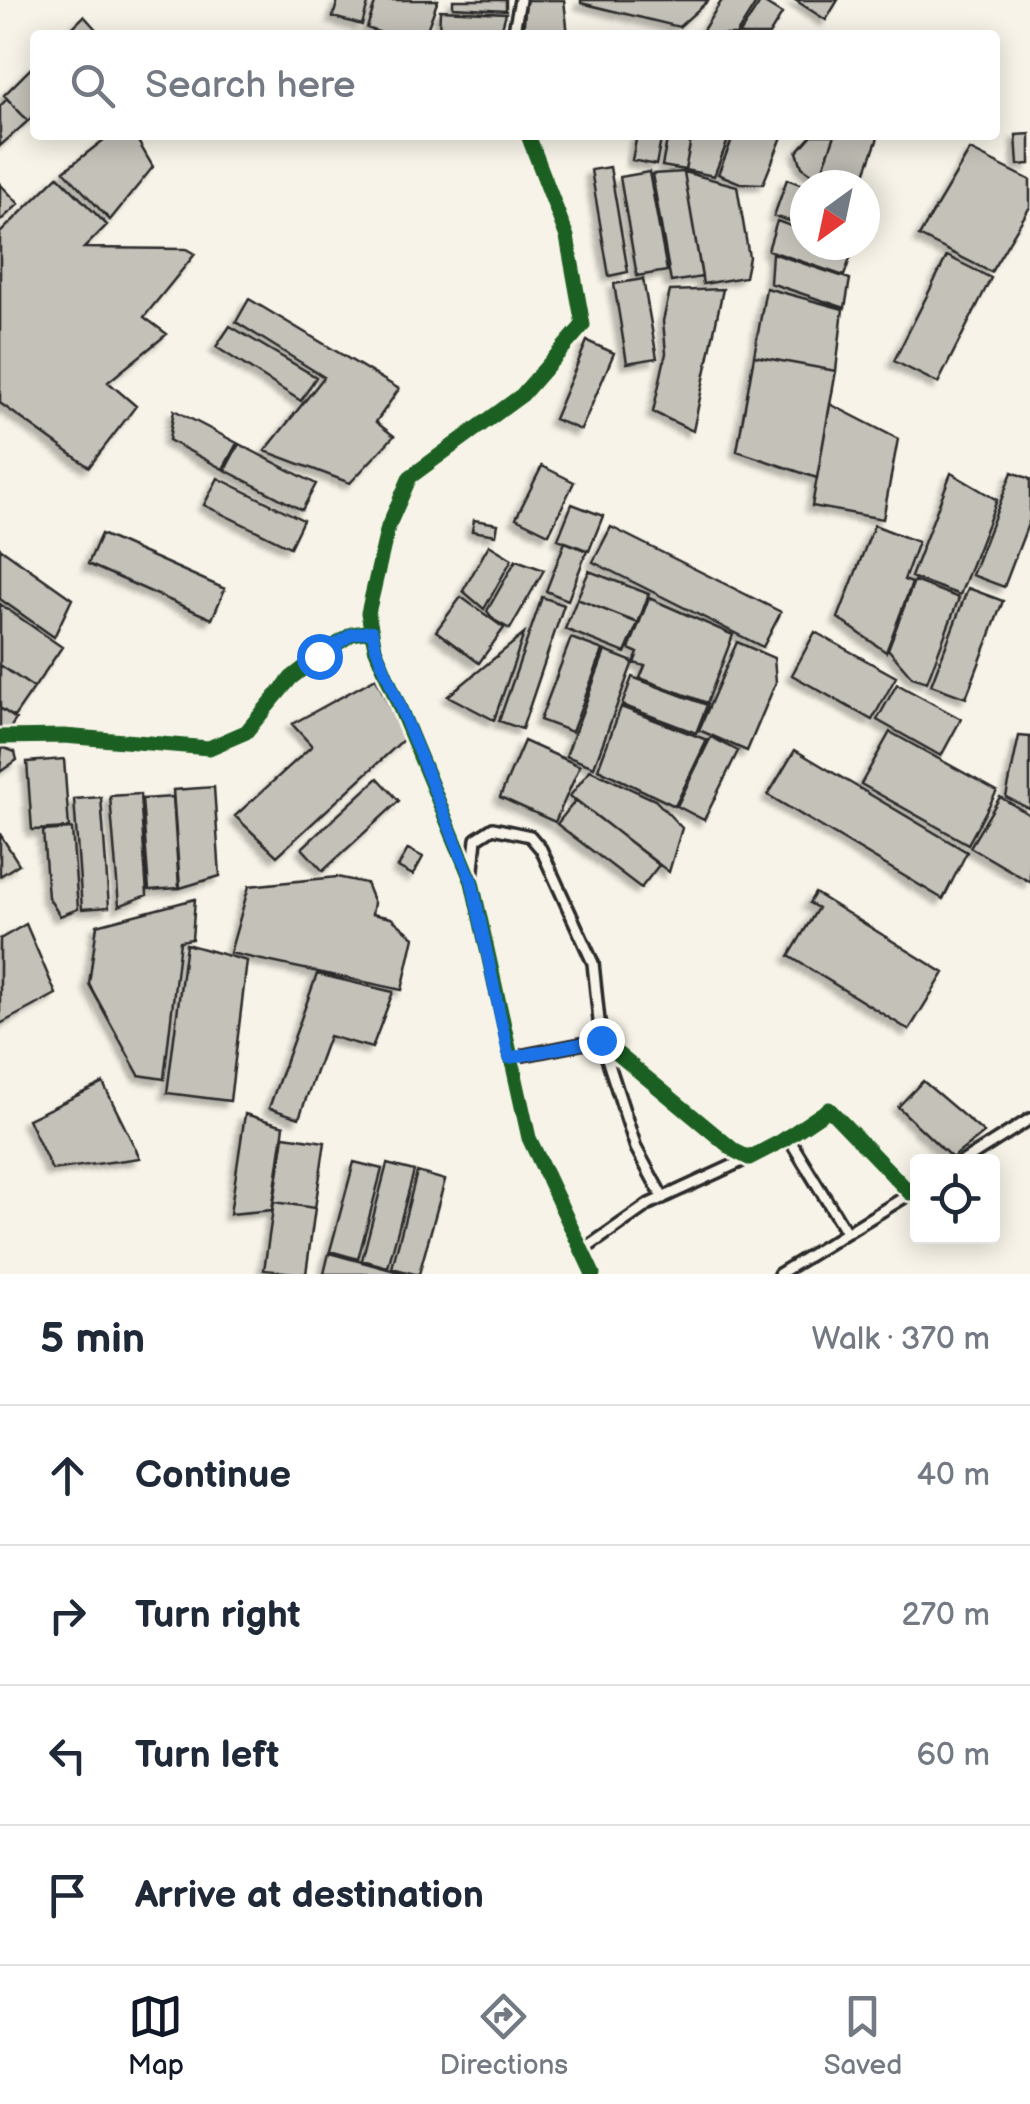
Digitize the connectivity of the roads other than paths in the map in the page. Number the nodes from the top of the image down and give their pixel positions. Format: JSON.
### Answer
{"nodes":[{"id":1,"x":520,"y":0,"type":"edge"},
{"id":2,"x":514,"y":30,"type":"edge"},
{"id":3,"x":530,"y":140,"type":"edge"},
{"id":4,"x":372,"y":631,"type":"junction"},
{"id":5,"x":0,"y":737,"type":"edge"},
{"id":6,"x":472,"y":882,"type":"junction"},
{"id":7,"x":601,"y":1040,"type":"junction"},
{"id":8,"x":509,"y":1058,"type":"junction"},
{"id":9,"x":1030,"y":1120,"type":"edge"},
{"id":10,"x":788,"y":1137,"type":"junction"},
{"id":11,"x":975,"y":1154,"type":"edge"},
{"id":12,"x":749,"y":1158,"type":"junction"},
{"id":13,"x":910,"y":1187,"type":"edge"},
{"id":14,"x":910,"y":1193,"type":"edge"},
{"id":15,"x":663,"y":1198,"type":"junction"},
{"id":16,"x":846,"y":1232,"type":"junction"},
{"id":17,"x":582,"y":1251,"type":"junction"},
{"id":18,"x":593,"y":1274,"type":"edge"},
{"id":19,"x":778,"y":1274,"type":"edge"}],
"edges":[{"from":1,"to":2,"type":"street"},
{"from":3,"to":4,"type":"street"},
{"from":4,"to":5,"type":"street"},
{"from":4,"to":6,"type":"street"},
{"from":6,"to":7,"type":"street"},
{"from":6,"to":8,"type":"street"},
{"from":7,"to":8,"type":"street"},
{"from":7,"to":12,"type":"street"},
{"from":7,"to":15,"type":"street"},
{"from":8,"to":17,"type":"street"},
{"from":9,"to":11,"type":"street"},
{"from":10,"to":12,"type":"street"},
{"from":10,"to":13,"type":"street"},
{"from":10,"to":16,"type":"street"},
{"from":12,"to":15,"type":"street"},
{"from":14,"to":16,"type":"street"},
{"from":15,"to":17,"type":"street"},
{"from":16,"to":19,"type":"street"},
{"from":17,"to":18,"type":"street"}]}
